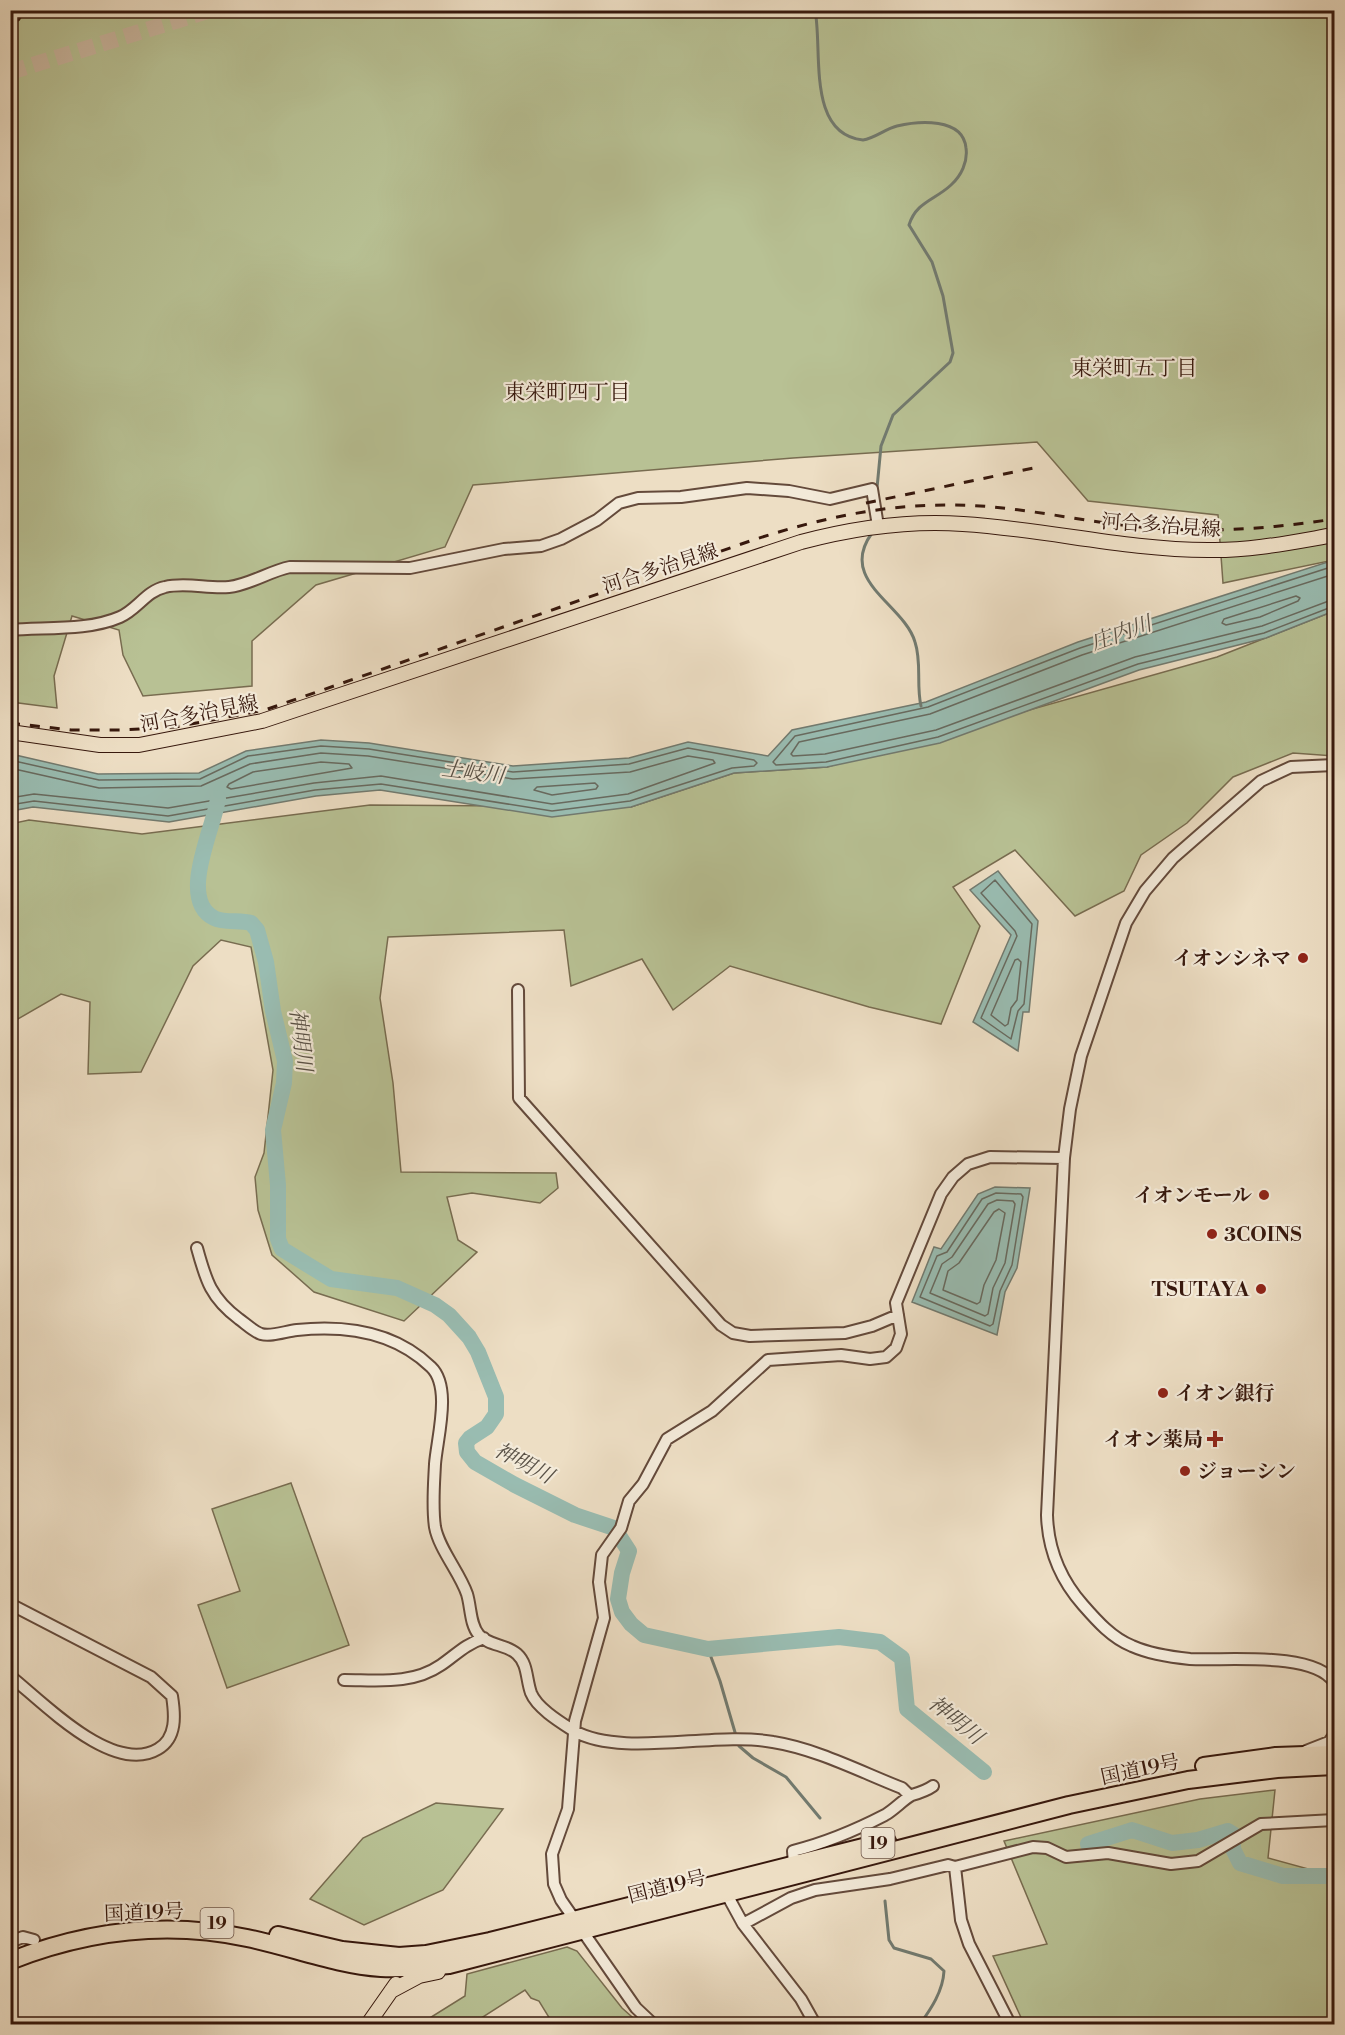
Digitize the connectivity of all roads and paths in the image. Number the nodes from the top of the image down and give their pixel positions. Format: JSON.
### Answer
{"nodes":[{"id":1,"x":878,"y":526,"type":"junction"},
{"id":2,"x":1335,"y":535,"type":"edge"},
{"id":3,"x":10,"y":630,"type":"edge"},
{"id":4,"x":10,"y":732,"type":"edge"},
{"id":5,"x":1335,"y":765,"type":"edge"},
{"id":6,"x":518,"y":990,"type":"dead end"},
{"id":7,"x":1064,"y":1158,"type":"junction"},
{"id":8,"x":197,"y":1248,"type":"dead end"},
{"id":9,"x":898,"y":1315,"type":"junction"},
{"id":10,"x":10,"y":1604,"type":"edge"},
{"id":11,"x":484,"y":1638,"type":"junction"},
{"id":12,"x":10,"y":1676,"type":"edge"},
{"id":13,"x":344,"y":1680,"type":"dead end"},
{"id":14,"x":1335,"y":1682,"type":"edge"},
{"id":15,"x":574,"y":1731,"type":"junction"},
{"id":16,"x":1335,"y":1735,"type":"edge"},
{"id":17,"x":1335,"y":1754,"type":"edge"},
{"id":18,"x":1288,"y":1755,"type":"junction"},
{"id":19,"x":1304,"y":1766,"type":"junction"},
{"id":20,"x":1335,"y":1766,"type":"edge"},
{"id":21,"x":1335,"y":1773,"type":"edge"},
{"id":22,"x":933,"y":1786,"type":"dead end"},
{"id":23,"x":910,"y":1796,"type":"junction"},
{"id":24,"x":1335,"y":1820,"type":"edge"},
{"id":25,"x":794,"y":1864,"type":"junction"},
{"id":26,"x":955,"y":1867,"type":"junction"},
{"id":27,"x":724,"y":1887,"type":"junction"},
{"id":28,"x":577,"y":1924,"type":"junction"},
{"id":29,"x":743,"y":1924,"type":"junction"},
{"id":30,"x":34,"y":1940,"type":"junction"},
{"id":31,"x":10,"y":1942,"type":"edge"},
{"id":32,"x":10,"y":1950,"type":"edge"},
{"id":33,"x":426,"y":1954,"type":"junction"},
{"id":34,"x":482,"y":1958,"type":"junction"},
{"id":35,"x":10,"y":1961,"type":"edge"},
{"id":36,"x":380,"y":1968,"type":"junction"},
{"id":37,"x":413,"y":1968,"type":"junction"},
{"id":38,"x":391,"y":1991,"type":"junction"},
{"id":39,"x":368,"y":2025,"type":"edge"},
{"id":40,"x":653,"y":2025,"type":"edge"},
{"id":41,"x":815,"y":2025,"type":"edge"},
{"id":42,"x":1010,"y":2025,"type":"edge"}],
"edges":[{"from":1,"to":2,"type":"main road","name":"河合多治見線"},
{"from":1,"to":3,"type":"street"},
{"from":1,"to":4,"type":"main road","name":"河合多治見線"},
{"from":5,"to":7,"type":"street"},
{"from":6,"to":9,"type":"street"},
{"from":7,"to":9,"type":"street"},
{"from":7,"to":14,"type":"street"},
{"from":8,"to":11,"type":"street"},
{"from":9,"to":15,"type":"street"},
{"from":10,"to":12,"type":"street"},
{"from":11,"to":13,"type":"street"},
{"from":11,"to":15,"type":"street"},
{"from":15,"to":23,"type":"street"},
{"from":15,"to":28,"type":"street"},
{"from":16,"to":18,"type":"street"},
{"from":17,"to":18,"type":"highway","name":"国道19号","number":"19"},
{"from":18,"to":25,"type":"highway","name":"国道19号","number":"19"},
{"from":19,"to":20,"type":"highway","name":"国道19号","number":"19"},
{"from":19,"to":21,"type":"street"},
{"from":19,"to":27,"type":"highway","name":"国道19号","number":"19"},
{"from":22,"to":23,"type":"street"},
{"from":23,"to":25,"type":"street"},
{"from":24,"to":26,"type":"street"},
{"from":25,"to":27,"type":"highway","name":"国道19号","number":"19"},
{"from":26,"to":29,"type":"street"},
{"from":26,"to":42,"type":"street"},
{"from":27,"to":28,"type":"highway","name":"国道19号","number":"19"},
{"from":27,"to":29,"type":"street"},
{"from":28,"to":33,"type":"highway","name":"国道19号","number":"19"},
{"from":28,"to":34,"type":"highway","name":"国道19号","number":"19"},
{"from":28,"to":40,"type":"street"},
{"from":29,"to":41,"type":"street"},
{"from":30,"to":31,"type":"street"},
{"from":30,"to":32,"type":"highway","name":"国道19号","number":"19"},
{"from":30,"to":33,"type":"highway","name":"国道19号","number":"19"},
{"from":33,"to":37,"type":"main road"},
{"from":34,"to":37,"type":"highway","name":"国道19号","number":"19"},
{"from":34,"to":38,"type":"main road"},
{"from":35,"to":36,"type":"highway","name":"国道19号","number":"19"},
{"from":36,"to":37,"type":"highway","name":"国道19号","number":"19"},
{"from":36,"to":38,"type":"main road"},
{"from":37,"to":38,"type":"main road"},
{"from":38,"to":39,"type":"main road"}]}
